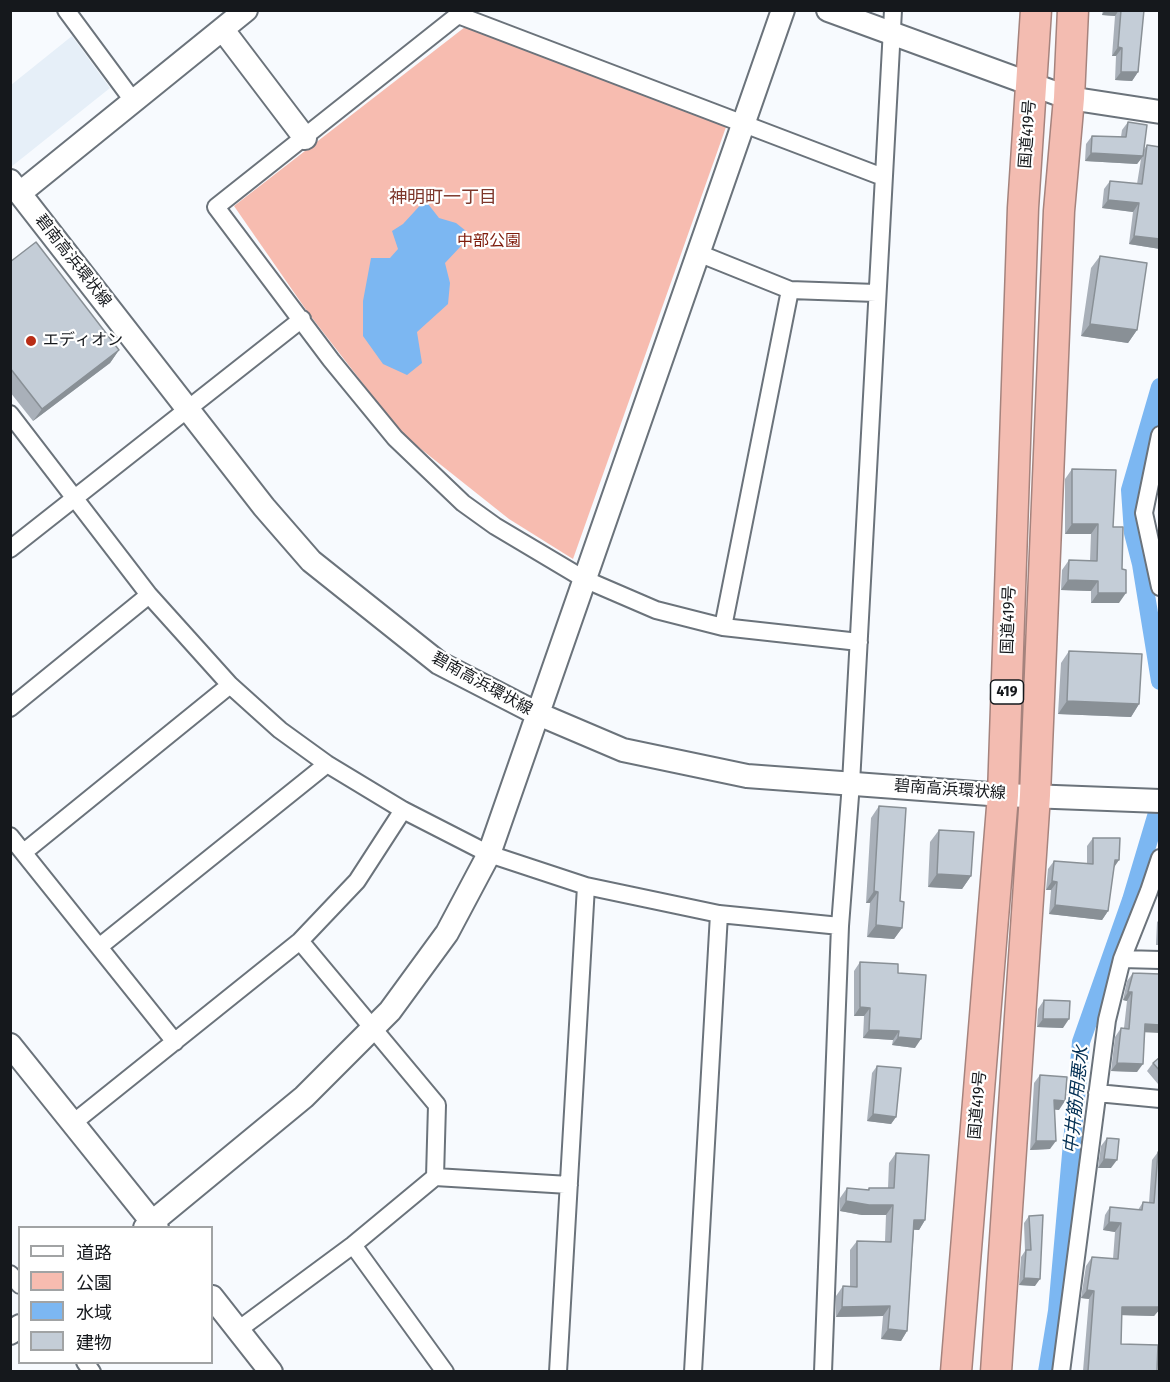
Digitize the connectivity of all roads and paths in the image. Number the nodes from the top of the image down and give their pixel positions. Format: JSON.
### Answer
{"nodes":[{"id":1,"x":66,"y":10,"type":"edge"},
{"id":2,"x":246,"y":10,"type":"edge"},
{"id":3,"x":783,"y":10,"type":"edge"},
{"id":4,"x":828,"y":10,"type":"edge"},
{"id":5,"x":893,"y":10,"type":"edge"},
{"id":6,"x":1036,"y":10,"type":"edge"},
{"id":7,"x":1073,"y":10,"type":"edge"},
{"id":8,"x":223,"y":30,"type":"junction"},
{"id":9,"x":891,"y":34,"type":"junction"},
{"id":10,"x":1032,"y":84,"type":"junction"},
{"id":11,"x":1069,"y":98,"type":"junction"},
{"id":12,"x":134,"y":102,"type":"junction"},
{"id":13,"x":1160,"y":112,"type":"edge"},
{"id":14,"x":744,"y":124,"type":"junction"},
{"id":15,"x":305,"y":138,"type":"junction"},
{"id":16,"x":883,"y":177,"type":"junction"},
{"id":17,"x":14,"y":191,"type":"edge"},
{"id":18,"x":698,"y":253,"type":"junction"},
{"id":19,"x":790,"y":290,"type":"junction"},
{"id":20,"x":876,"y":293,"type":"junction"},
{"id":21,"x":302,"y":319,"type":"junction"},
{"id":22,"x":189,"y":408,"type":"junction"},
{"id":23,"x":10,"y":414,"type":"edge"},
{"id":24,"x":1160,"y":435,"type":"edge"},
{"id":25,"x":73,"y":498,"type":"junction"},
{"id":26,"x":10,"y":549,"type":"edge"},
{"id":27,"x":584,"y":579,"type":"junction"},
{"id":28,"x":1160,"y":587,"type":"edge"},
{"id":29,"x":149,"y":596,"type":"junction"},
{"id":30,"x":723,"y":627,"type":"junction"},
{"id":31,"x":859,"y":642,"type":"junction"},
{"id":32,"x":230,"y":685,"type":"junction"},
{"id":33,"x":10,"y":708,"type":"edge"},
{"id":34,"x":536,"y":713,"type":"junction"},
{"id":35,"x":327,"y":764,"type":"junction"},
{"id":36,"x":851,"y":783,"type":"junction"},
{"id":37,"x":1003,"y":795,"type":"junction"},
{"id":38,"x":1035,"y":795,"type":"junction"},
{"id":39,"x":1153,"y":800,"type":"edge"},
{"id":40,"x":403,"y":810,"type":"junction"},
{"id":41,"x":10,"y":836,"type":"edge"},
{"id":42,"x":24,"y":852,"type":"junction"},
{"id":43,"x":489,"y":854,"type":"junction"},
{"id":44,"x":1160,"y":858,"type":"edge"},
{"id":45,"x":586,"y":886,"type":"junction"},
{"id":46,"x":719,"y":914,"type":"junction"},
{"id":47,"x":840,"y":926,"type":"junction"},
{"id":48,"x":300,"y":941,"type":"junction"},
{"id":49,"x":99,"y":947,"type":"junction"},
{"id":50,"x":1122,"y":958,"type":"junction"},
{"id":51,"x":1160,"y":960,"type":"edge"},
{"id":52,"x":374,"y":1027,"type":"junction"},
{"id":53,"x":175,"y":1042,"type":"junction"},
{"id":54,"x":10,"y":1045,"type":"edge"},
{"id":55,"x":1097,"y":1093,"type":"junction"},
{"id":56,"x":1160,"y":1099,"type":"edge"},
{"id":57,"x":74,"y":1123,"type":"junction"},
{"id":58,"x":435,"y":1177,"type":"junction"},
{"id":59,"x":569,"y":1185,"type":"junction"},
{"id":60,"x":152,"y":1226,"type":"edge"},
{"id":61,"x":353,"y":1245,"type":"junction"},
{"id":62,"x":213,"y":1298,"type":"edge"},
{"id":63,"x":238,"y":1330,"type":"junction"},
{"id":64,"x":271,"y":1371,"type":"edge"},
{"id":65,"x":445,"y":1371,"type":"edge"},
{"id":66,"x":558,"y":1371,"type":"edge"},
{"id":67,"x":693,"y":1371,"type":"edge"},
{"id":68,"x":823,"y":1371,"type":"edge"},
{"id":69,"x":957,"y":1371,"type":"edge"},
{"id":70,"x":996,"y":1371,"type":"edge"},
{"id":71,"x":1061,"y":1371,"type":"edge"}],
"edges":[{"from":1,"to":12,"type":"street"},
{"from":2,"to":8,"type":"street"},
{"from":3,"to":14,"type":"street"},
{"from":4,"to":9,"type":"street"},
{"from":5,"to":9,"type":"street"},
{"from":6,"to":10,"type":"highway","name":"国道419号","number":"419"},
{"from":7,"to":11,"type":"highway","name":"国道419号","number":"419"},
{"from":8,"to":12,"type":"street"},
{"from":8,"to":15,"type":"street"},
{"from":9,"to":10,"type":"street"},
{"from":9,"to":16,"type":"street"},
{"from":10,"to":11,"type":"street"},
{"from":10,"to":37,"type":"highway","name":"国道419号","number":"419"},
{"from":11,"to":13,"type":"street"},
{"from":11,"to":38,"type":"highway","name":"国道419号","number":"419"},
{"from":12,"to":17,"type":"street"},
{"from":14,"to":15,"type":"street"},
{"from":14,"to":16,"type":"street"},
{"from":14,"to":18,"type":"street"},
{"from":15,"to":21,"type":"street"},
{"from":16,"to":20,"type":"street"},
{"from":17,"to":22,"type":"street","name":"碧南高浜環状線"},
{"from":18,"to":19,"type":"street"},
{"from":18,"to":27,"type":"street"},
{"from":19,"to":20,"type":"street"},
{"from":19,"to":30,"type":"street"},
{"from":20,"to":31,"type":"street"},
{"from":21,"to":22,"type":"street"},
{"from":21,"to":27,"type":"street"},
{"from":22,"to":25,"type":"street"},
{"from":22,"to":34,"type":"street","name":"碧南高浜環状線"},
{"from":23,"to":25,"type":"street"},
{"from":24,"to":28,"type":"street"},
{"from":25,"to":26,"type":"street"},
{"from":25,"to":29,"type":"street"},
{"from":27,"to":30,"type":"street"},
{"from":27,"to":34,"type":"street"},
{"from":29,"to":32,"type":"street"},
{"from":29,"to":33,"type":"street"},
{"from":30,"to":31,"type":"street"},
{"from":31,"to":36,"type":"street"},
{"from":32,"to":35,"type":"street"},
{"from":32,"to":42,"type":"street"},
{"from":34,"to":36,"type":"street","name":"碧南高浜環状線"},
{"from":34,"to":43,"type":"street"},
{"from":35,"to":40,"type":"street"},
{"from":35,"to":49,"type":"street"},
{"from":36,"to":37,"type":"street","name":"碧南高浜環状線"},
{"from":36,"to":47,"type":"street"},
{"from":37,"to":38,"type":"street","name":"碧南高浜環状線"},
{"from":37,"to":69,"type":"highway","name":"国道419号","number":"419"},
{"from":38,"to":39,"type":"street","name":"碧南高浜環状線"},
{"from":38,"to":70,"type":"highway","name":"国道419号","number":"419"},
{"from":40,"to":43,"type":"street"},
{"from":40,"to":48,"type":"street"},
{"from":41,"to":42,"type":"street"},
{"from":42,"to":49,"type":"street"},
{"from":43,"to":45,"type":"street"},
{"from":43,"to":52,"type":"street"},
{"from":44,"to":50,"type":"street"},
{"from":45,"to":46,"type":"street"},
{"from":45,"to":59,"type":"street"},
{"from":46,"to":47,"type":"street"},
{"from":46,"to":67,"type":"street"},
{"from":47,"to":68,"type":"street"},
{"from":48,"to":52,"type":"street"},
{"from":48,"to":53,"type":"street"},
{"from":49,"to":53,"type":"street"},
{"from":50,"to":51,"type":"street"},
{"from":50,"to":55,"type":"street"},
{"from":52,"to":58,"type":"street"},
{"from":52,"to":60,"type":"street"},
{"from":53,"to":57,"type":"street"},
{"from":54,"to":57,"type":"street"},
{"from":55,"to":56,"type":"street"},
{"from":55,"to":71,"type":"street"},
{"from":57,"to":60,"type":"street"},
{"from":58,"to":59,"type":"street"},
{"from":58,"to":61,"type":"street"},
{"from":59,"to":66,"type":"street"},
{"from":61,"to":63,"type":"street"},
{"from":61,"to":65,"type":"street"},
{"from":62,"to":63,"type":"street"},
{"from":63,"to":64,"type":"street"}]}
